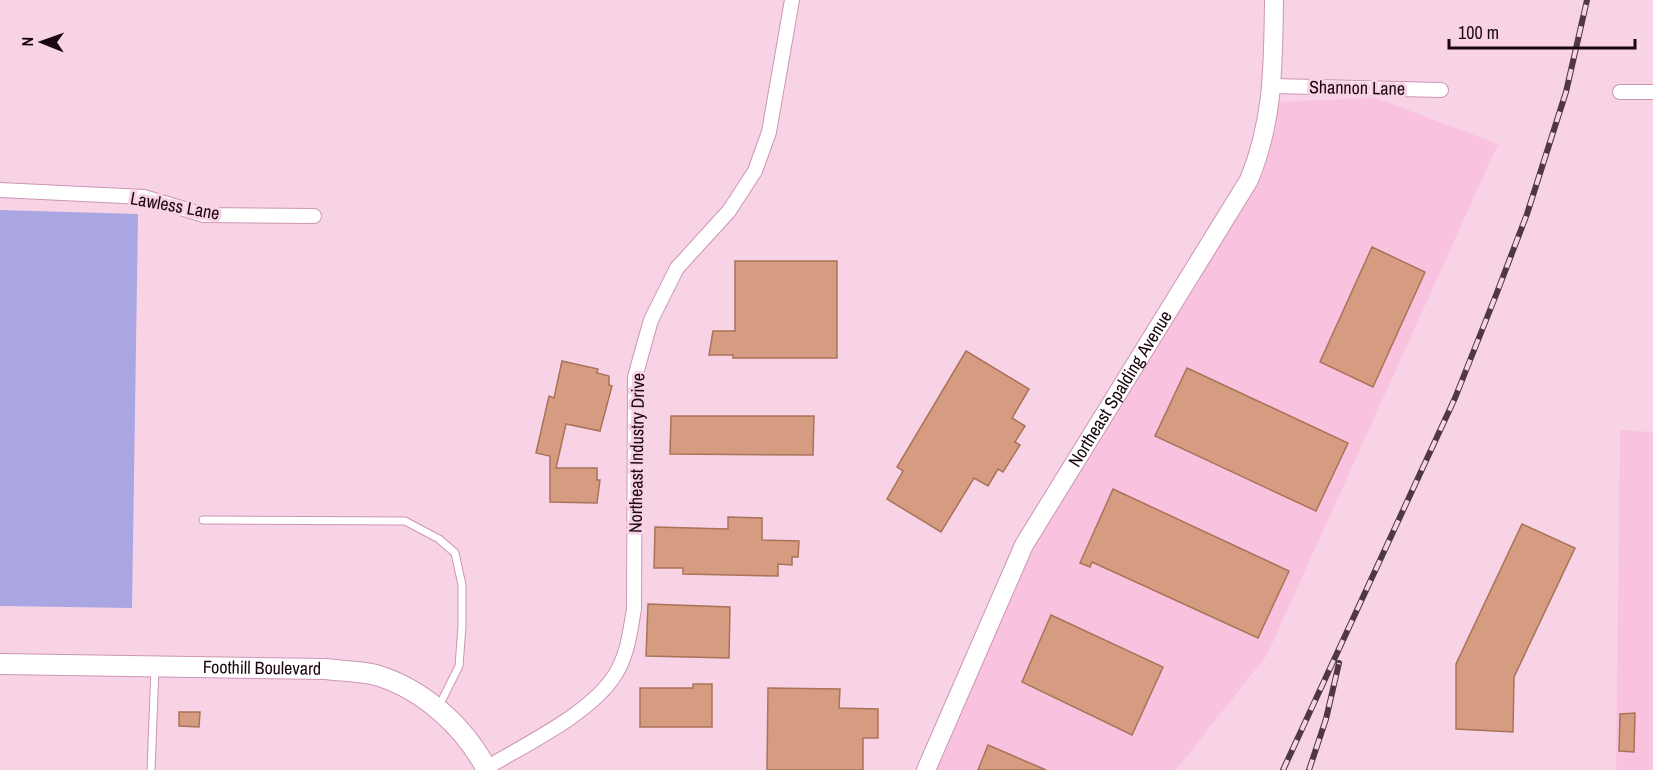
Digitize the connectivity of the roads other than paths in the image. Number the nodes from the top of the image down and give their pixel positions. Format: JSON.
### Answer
{"nodes":[{"id":1,"x":792,"y":0,"type":"edge"},
{"id":2,"x":1274,"y":0,"type":"edge"},
{"id":3,"x":1273,"y":86,"type":"junction"},
{"id":4,"x":1441,"y":90,"type":"dead end"},
{"id":5,"x":1620,"y":92,"type":"dead end"},
{"id":6,"x":1653,"y":92,"type":"edge"},
{"id":7,"x":0,"y":190,"type":"edge"},
{"id":8,"x":314,"y":216,"type":"dead end"},
{"id":9,"x":203,"y":520,"type":"dead end"},
{"id":10,"x":0,"y":664,"type":"edge"},
{"id":11,"x":155,"y":666,"type":"junction"},
{"id":12,"x":438,"y":708,"type":"junction"},
{"id":13,"x":487,"y":769,"type":"edge"},
{"id":14,"x":151,"y":770,"type":"edge"},
{"id":15,"x":926,"y":770,"type":"edge"}],
"edges":[{"from":1,"to":13,"type":"street","name":"Northeast Industry Drive"},
{"from":2,"to":3,"type":"street","name":"Northeast Spalding Avenue"},
{"from":3,"to":4,"type":"street","name":"Shannon Lane"},
{"from":3,"to":15,"type":"street","name":"Northeast Spalding Avenue"},
{"from":5,"to":6,"type":"street"},
{"from":7,"to":8,"type":"street","name":"Lawless Lane"},
{"from":9,"to":12,"type":"lane"},
{"from":10,"to":11,"type":"main road","name":"Foothill Boulevard"},
{"from":11,"to":12,"type":"main road","name":"Foothill Boulevard"},
{"from":11,"to":14,"type":"lane"},
{"from":12,"to":13,"type":"main road","name":"Foothill Boulevard"}]}
